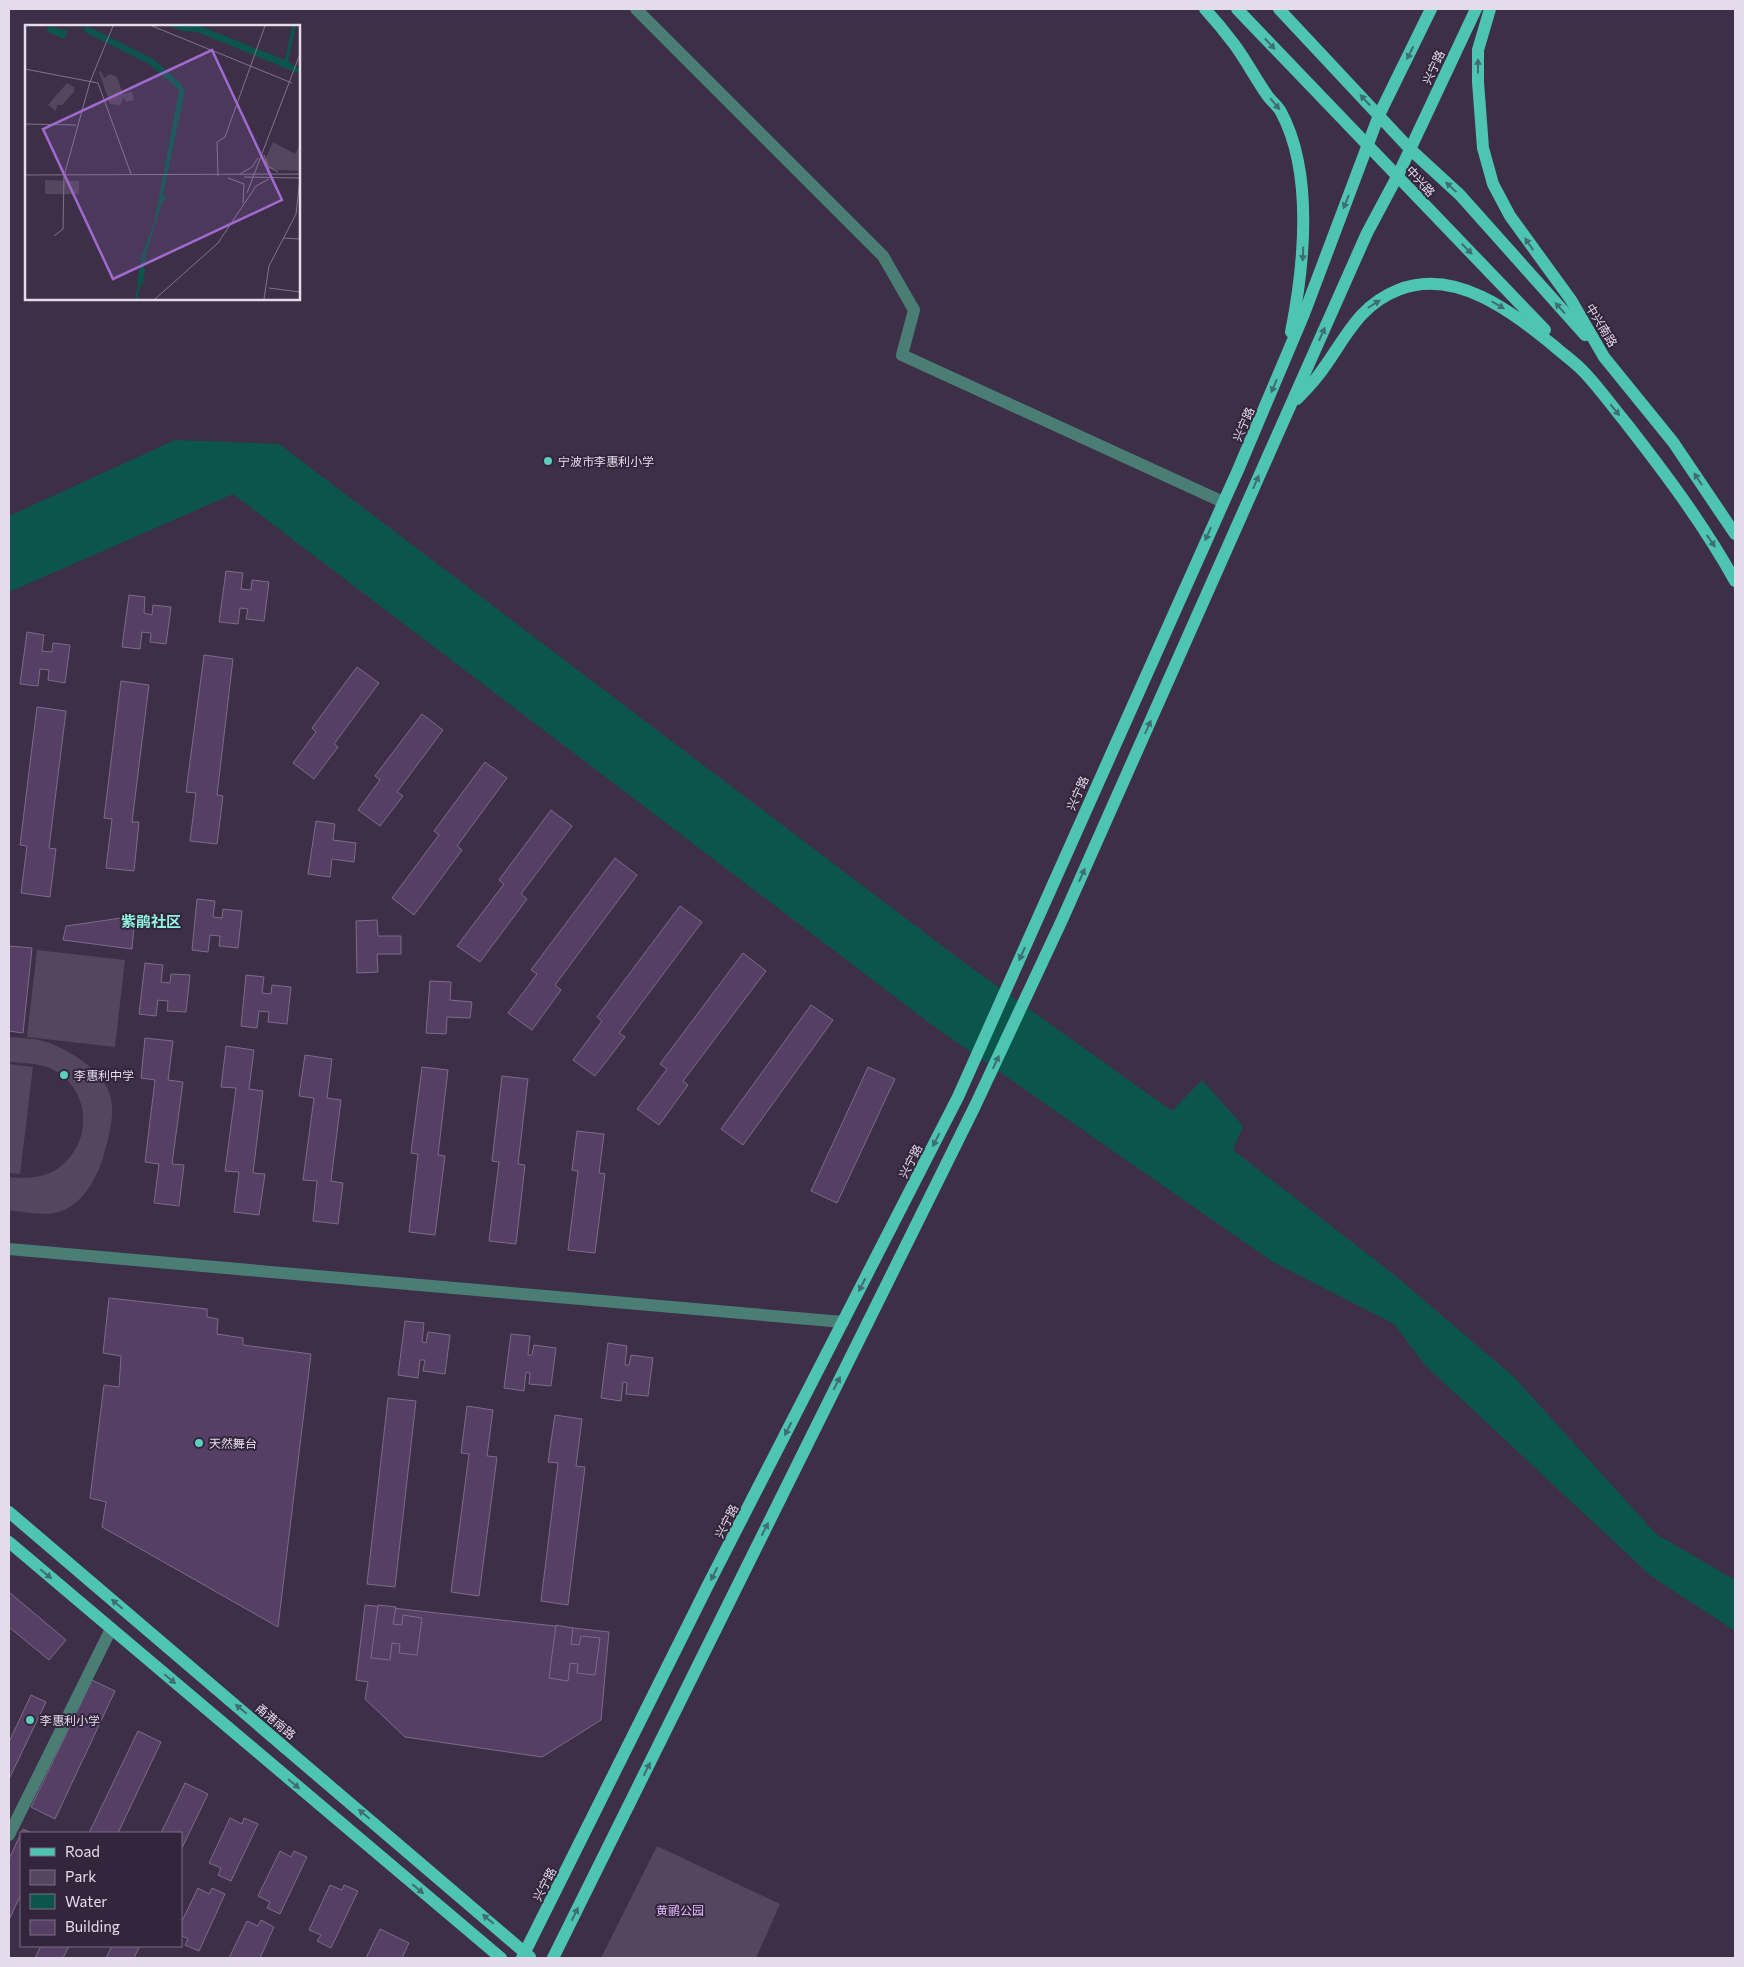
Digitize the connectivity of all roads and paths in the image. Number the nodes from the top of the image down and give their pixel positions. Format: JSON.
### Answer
{"nodes":[{"id":1,"x":636,"y":9,"type":"edge"},
{"id":2,"x":1205,"y":9,"type":"edge"},
{"id":3,"x":1237,"y":9,"type":"edge"},
{"id":4,"x":1279,"y":9,"type":"edge"},
{"id":5,"x":1431,"y":9,"type":"edge"},
{"id":6,"x":1476,"y":9,"type":"edge"},
{"id":7,"x":1490,"y":9,"type":"edge"},
{"id":8,"x":1379,"y":115,"type":"junction"},
{"id":9,"x":1369,"y":147,"type":"junction"},
{"id":10,"x":1410,"y":149,"type":"junction"},
{"id":11,"x":1398,"y":175,"type":"junction"},
{"id":12,"x":1604,"y":357,"type":"junction"},
{"id":13,"x":1285,"y":358,"type":"junction"},
{"id":14,"x":1584,"y":372,"type":"junction"},
{"id":15,"x":1289,"y":409,"type":"junction"},
{"id":16,"x":1223,"y":502,"type":"junction"},
{"id":17,"x":1735,"y":534,"type":"edge"},
{"id":18,"x":1735,"y":581,"type":"edge"},
{"id":19,"x":9,"y":1249,"type":"edge"},
{"id":20,"x":843,"y":1322,"type":"junction"},
{"id":21,"x":9,"y":1512,"type":"edge"},
{"id":22,"x":9,"y":1542,"type":"edge"},
{"id":23,"x":111,"y":1629,"type":"junction"},
{"id":24,"x":9,"y":1835,"type":"edge"},
{"id":25,"x":526,"y":1956,"type":"edge"},
{"id":26,"x":501,"y":1958,"type":"edge"},
{"id":27,"x":553,"y":1958,"type":"edge"}],
"edges":[{"from":1,"to":16,"type":"street"},
{"from":2,"to":13,"type":"main road","name":"兴宁路","one_way":true},
{"from":3,"to":9,"type":"main road","name":"中兴路","one_way":true},
{"from":8,"to":4,"type":"main road","name":"中兴路","one_way":true},
{"from":5,"to":8,"type":"main road","name":"兴宁路","one_way":true},
{"from":6,"to":10,"type":"main road","name":"兴宁路"},
{"from":12,"to":7,"type":"main road","name":"中兴南路","one_way":true},
{"from":8,"to":9,"type":"main road","name":"兴宁路"},
{"from":8,"to":10,"type":"main road","name":"中兴路"},
{"from":9,"to":11,"type":"main road","name":"中兴路"},
{"from":9,"to":13,"type":"main road","name":"兴宁路","one_way":true},
{"from":10,"to":11,"type":"main road","name":"兴宁路"},
{"from":12,"to":10,"type":"main road","name":"中兴路","one_way":true},
{"from":11,"to":14,"type":"main road","name":"中兴路","one_way":true},
{"from":15,"to":11,"type":"main road","name":"兴宁路","one_way":true},
{"from":17,"to":12,"type":"main road","name":"中兴南路","one_way":true},
{"from":13,"to":16,"type":"main road","name":"兴宁路","one_way":true},
{"from":15,"to":14,"type":"main road","name":"兴宁路","one_way":true},
{"from":14,"to":18,"type":"main road","one_way":true},
{"from":27,"to":15,"type":"main road","name":"兴宁路","one_way":true},
{"from":16,"to":20,"type":"main road","name":"兴宁路","one_way":true},
{"from":19,"to":20,"type":"street"},
{"from":20,"to":25,"type":"main road","name":"兴宁路","one_way":true},
{"from":25,"to":21,"type":"main road","name":"甬港南路","one_way":true},
{"from":22,"to":23,"type":"main road","one_way":true},
{"from":23,"to":24,"type":"street"},
{"from":23,"to":26,"type":"main road","one_way":true}]}
